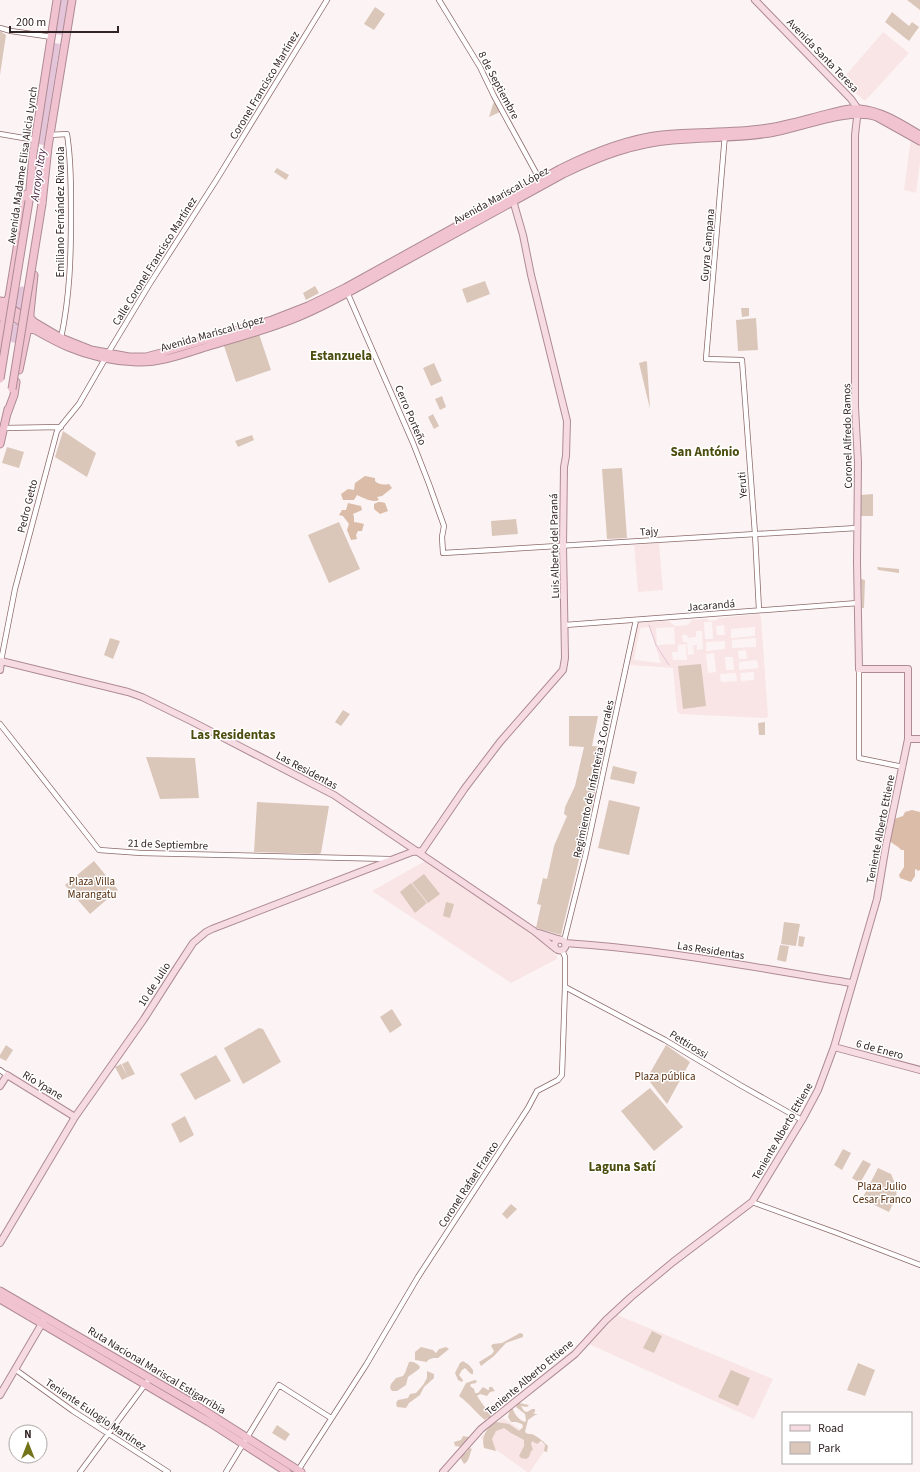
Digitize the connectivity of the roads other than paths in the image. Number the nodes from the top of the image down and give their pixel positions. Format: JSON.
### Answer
{"nodes":[{"id":1,"x":58,"y":0,"type":"edge"},
{"id":2,"x":72,"y":0,"type":"edge"},
{"id":3,"x":327,"y":0,"type":"edge"},
{"id":4,"x":439,"y":0,"type":"edge"},
{"id":5,"x":755,"y":0,"type":"edge"},
{"id":6,"x":0,"y":28,"type":"edge"},
{"id":7,"x":58,"y":38,"type":"junction"},
{"id":8,"x":857,"y":111,"type":"junction"},
{"id":9,"x":0,"y":134,"type":"edge"},
{"id":10,"x":725,"y":134,"type":"junction"},
{"id":11,"x":50,"y":135,"type":"junction"},
{"id":12,"x":920,"y":135,"type":"edge"},
{"id":13,"x":35,"y":140,"type":"junction"},
{"id":14,"x":920,"y":141,"type":"edge"},
{"id":15,"x":33,"y":154,"type":"junction"},
{"id":16,"x":46,"y":173,"type":"junction"},
{"id":17,"x":217,"y":179,"type":"joint"},
{"id":18,"x":540,"y":180,"type":"junction"},
{"id":19,"x":513,"y":198,"type":"junction"},
{"id":20,"x":346,"y":290,"type":"junction"},
{"id":21,"x":0,"y":301,"type":"edge"},
{"id":22,"x":0,"y":310,"type":"edge"},
{"id":23,"x":20,"y":317,"type":"junction"},
{"id":24,"x":35,"y":327,"type":"junction"},
{"id":25,"x":61,"y":338,"type":"junction"},
{"id":26,"x":0,"y":350,"type":"edge"},
{"id":27,"x":106,"y":356,"type":"junction"},
{"id":28,"x":742,"y":360,"type":"joint"},
{"id":29,"x":0,"y":379,"type":"edge"},
{"id":30,"x":7,"y":414,"type":"junction"},
{"id":31,"x":61,"y":427,"type":"junction"},
{"id":32,"x":4,"y":428,"type":"junction"},
{"id":33,"x":0,"y":444,"type":"edge"},
{"id":34,"x":857,"y":528,"type":"junction"},
{"id":35,"x":755,"y":534,"type":"junction"},
{"id":36,"x":563,"y":546,"type":"junction"},
{"id":37,"x":443,"y":553,"type":"joint"},
{"id":38,"x":858,"y":603,"type":"junction"},
{"id":39,"x":759,"y":610,"type":"junction"},
{"id":40,"x":636,"y":620,"type":"junction"},
{"id":41,"x":565,"y":626,"type":"junction"},
{"id":42,"x":1,"y":661,"type":"junction"},
{"id":43,"x":859,"y":668,"type":"junction"},
{"id":44,"x":0,"y":670,"type":"edge"},
{"id":45,"x":1,"y":726,"type":"edge"},
{"id":46,"x":908,"y":739,"type":"junction"},
{"id":47,"x":920,"y":739,"type":"edge"},
{"id":48,"x":902,"y":767,"type":"junction"},
{"id":49,"x":418,"y":852,"type":"junction"},
{"id":50,"x":393,"y":860,"type":"junction"},
{"id":51,"x":534,"y":931,"type":"junction"},
{"id":52,"x":563,"y":941,"type":"junction"},
{"id":53,"x":559,"y":950,"type":"junction"},
{"id":54,"x":852,"y":983,"type":"junction"},
{"id":55,"x":565,"y":987,"type":"junction"},
{"id":56,"x":834,"y":1046,"type":"junction"},
{"id":57,"x":0,"y":1070,"type":"edge"},
{"id":58,"x":920,"y":1070,"type":"edge"},
{"id":59,"x":7,"y":1075,"type":"junction"},
{"id":60,"x":0,"y":1086,"type":"edge"},
{"id":61,"x":75,"y":1117,"type":"junction"},
{"id":62,"x":802,"y":1120,"type":"junction"},
{"id":63,"x":752,"y":1202,"type":"junction"},
{"id":64,"x":0,"y":1243,"type":"edge"},
{"id":65,"x":920,"y":1265,"type":"edge"},
{"id":66,"x":0,"y":1291,"type":"edge"},
{"id":67,"x":0,"y":1299,"type":"edge"},
{"id":68,"x":46,"y":1317,"type":"junction"},
{"id":69,"x":42,"y":1325,"type":"junction"},
{"id":70,"x":16,"y":1370,"type":"junction"},
{"id":71,"x":150,"y":1378,"type":"junction"},
{"id":72,"x":145,"y":1385,"type":"junction"},
{"id":73,"x":0,"y":1395,"type":"edge"},
{"id":74,"x":331,"y":1418,"type":"junction"},
{"id":75,"x":108,"y":1435,"type":"junction"},
{"id":76,"x":247,"y":1437,"type":"junction"},
{"id":77,"x":243,"y":1443,"type":"junction"},
{"id":78,"x":299,"y":1471,"type":"edge"},
{"id":79,"x":80,"y":1472,"type":"edge"},
{"id":80,"x":168,"y":1472,"type":"edge"},
{"id":81,"x":226,"y":1472,"type":"edge"},
{"id":82,"x":287,"y":1472,"type":"edge"},
{"id":83,"x":443,"y":1472,"type":"edge"}],
"edges":[{"from":1,"to":7,"type":"highway","name":"Avenida Madame Elisa Alicia Lynch"},
{"from":2,"to":7,"type":"highway","name":"Avenida Madame Elisa Alicia Lynch"},
{"from":3,"to":17,"type":"street","name":"Coronel Francisco Martínez"},
{"from":4,"to":18,"type":"street","name":"8 de Septiembre"},
{"from":5,"to":8,"type":"main road","name":"Avenida Santa Teresa"},
{"from":6,"to":7,"type":"street"},
{"from":7,"to":11,"type":"highway","name":"Avenida Madame Elisa Alicia Lynch"},
{"from":7,"to":13,"type":"highway","name":"Avenida Madame Elisa Alicia Lynch"},
{"from":8,"to":10,"type":"highway","name":"Avenida Mariscal López"},
{"from":8,"to":12,"type":"highway","name":"Avenida Mariscal López"},
{"from":8,"to":14,"type":"highway","name":"Avenida Mariscal López"},
{"from":8,"to":34,"type":"main road","name":"Coronel Alfredo Ramos"},
{"from":9,"to":13,"type":"street"},
{"from":10,"to":18,"type":"highway","name":"Avenida Mariscal López"},
{"from":10,"to":19,"type":"highway","name":"Avenida Mariscal López"},
{"from":10,"to":28,"type":"street","name":"Guyra Campana"},
{"from":11,"to":16,"type":"highway","name":"Avenida Madame Elisa Alicia Lynch"},
{"from":11,"to":25,"type":"street","name":"Emiliano Fernández Rivarola"},
{"from":13,"to":15,"type":"highway","name":"Avenida Madame Elisa Alicia Lynch"},
{"from":15,"to":21,"type":"highway"},
{"from":15,"to":29,"type":"highway","name":"Avenida Madame Elisa Alicia Lynch","bridge":true},
{"from":16,"to":24,"type":"highway"},
{"from":16,"to":30,"type":"highway","name":"Avenida Madame Elisa Alicia Lynch","bridge":true},
{"from":17,"to":27,"type":"street","name":"Calle Coronel Francisco Martínez"},
{"from":18,"to":19,"type":"highway","name":"Avenida Mariscal López"},
{"from":19,"to":20,"type":"highway","name":"Avenida Mariscal López"},
{"from":19,"to":36,"type":"main road","name":"Luis Alberto del Paraná"},
{"from":20,"to":27,"type":"highway","name":"Avenida Mariscal López"},
{"from":20,"to":37,"type":"street","name":"Cerro Porteño"},
{"from":21,"to":23,"type":"highway"},
{"from":22,"to":23,"type":"highway"},
{"from":22,"to":26,"type":"highway"},
{"from":23,"to":24,"type":"highway"},
{"from":24,"to":25,"type":"highway"},
{"from":24,"to":27,"type":"highway"},
{"from":24,"to":30,"type":"highway"},
{"from":25,"to":27,"type":"highway"},
{"from":27,"to":31,"type":"street","name":"Pedro Getto"},
{"from":28,"to":35,"type":"street","name":"Yeruti"},
{"from":30,"to":32,"type":"highway","name":"Avenida Madame Elisa Alicia Lynch"},
{"from":31,"to":32,"type":"street"},
{"from":31,"to":42,"type":"street","name":"Pedro Getto"},
{"from":32,"to":33,"type":"highway","name":"Avenida Madame Elisa Alicia Lynch"},
{"from":34,"to":35,"type":"street","name":"Tajy"},
{"from":34,"to":38,"type":"main road","name":"Coronel Alfredo Ramos"},
{"from":35,"to":36,"type":"street","name":"Tajy"},
{"from":35,"to":39,"type":"street","name":"Yeruti"},
{"from":36,"to":37,"type":"street","name":"Tajy"},
{"from":36,"to":41,"type":"main road","name":"Luis Alberto del Paraná"},
{"from":38,"to":39,"type":"street","name":"Jacarandá"},
{"from":38,"to":43,"type":"main road","name":"Coronel Alfredo Ramos"},
{"from":39,"to":40,"type":"street","name":"Jacarandá"},
{"from":40,"to":41,"type":"street","name":"Jacarandá"},
{"from":40,"to":52,"type":"street","name":"Regimiento de Infanteria 3 Corrales"},
{"from":41,"to":49,"type":"main road","name":"Luis Alberto del Paraná"},
{"from":42,"to":44,"type":"main road","name":"Pedro Getto"},
{"from":42,"to":49,"type":"main road","name":"Las Residentas"},
{"from":43,"to":46,"type":"main road","name":"Teniente Alberto Ettiene"},
{"from":43,"to":48,"type":"street","name":"Coronel Alfredo Ramos"},
{"from":45,"to":50,"type":"street","name":"21 de Septiembre"},
{"from":46,"to":47,"type":"main road"},
{"from":46,"to":48,"type":"main road","name":"Teniente Alberto Ettiene"},
{"from":48,"to":54,"type":"main road","name":"Teniente Alberto Ettiene"},
{"from":49,"to":50,"type":"main road","name":"10 de Julio"},
{"from":49,"to":51,"type":"main road","name":"Las Residentas"},
{"from":50,"to":61,"type":"main road","name":"10 de Julio"},
{"from":51,"to":52,"type":"main road","name":"Las Residentas"},
{"from":51,"to":53,"type":"main road","name":"Las Residentas"},
{"from":52,"to":53,"type":"main road"},
{"from":52,"to":53,"type":"main road"},
{"from":52,"to":54,"type":"main road","name":"Las Residentas"},
{"from":53,"to":55,"type":"street","name":"Coronel Rafael Franco"},
{"from":54,"to":56,"type":"main road","name":"Teniente Alberto Ettiene"},
{"from":55,"to":62,"type":"street","name":"Pettirossi"},
{"from":55,"to":74,"type":"street","name":"Coronel Rafael Franco"},
{"from":56,"to":58,"type":"main road","name":"6 de Enero"},
{"from":56,"to":62,"type":"main road","name":"Teniente Alberto Ettiene"},
{"from":57,"to":59,"type":"street","name":"Río Ypane"},
{"from":59,"to":60,"type":"main road"},
{"from":59,"to":61,"type":"main road","name":"Río Ypane"},
{"from":61,"to":64,"type":"main road","name":"10 de Julio"},
{"from":62,"to":63,"type":"main road","name":"Teniente Alberto Ettiene"},
{"from":63,"to":65,"type":"street"},
{"from":63,"to":83,"type":"main road","name":"Teniente Alberto Ettiene"},
{"from":66,"to":68,"type":"highway","name":"Ruta Nacional Mariscal Estigarribia"},
{"from":67,"to":69,"type":"highway","name":"Ruta Nacional Mariscal Estigarribia"},
{"from":68,"to":69,"type":"main road"},
{"from":68,"to":71,"type":"highway","name":"Ruta Nacional Mariscal Estigarribia"},
{"from":69,"to":70,"type":"main road"},
{"from":69,"to":72,"type":"highway","name":"Ruta Nacional Mariscal Estigarribia"},
{"from":70,"to":73,"type":"main road"},
{"from":70,"to":75,"type":"street","name":"Teniente Eulogio Martínez"},
{"from":71,"to":72,"type":"street"},
{"from":71,"to":76,"type":"highway","name":"Ruta Nacional Mariscal Estigarribia"},
{"from":72,"to":75,"type":"street"},
{"from":72,"to":77,"type":"highway","name":"Ruta Nacional Mariscal Estigarribia"},
{"from":74,"to":76,"type":"street"},
{"from":74,"to":78,"type":"street"},
{"from":75,"to":79,"type":"street"},
{"from":75,"to":80,"type":"street","name":"Teniente Eulogio Martínez"},
{"from":76,"to":77,"type":"street"},
{"from":76,"to":78,"type":"highway","name":"Ruta Nacional Mariscal Estigarribia"},
{"from":77,"to":81,"type":"street"},
{"from":77,"to":82,"type":"highway","name":"Ruta Nacional Mariscal Estigarribia"}]}
